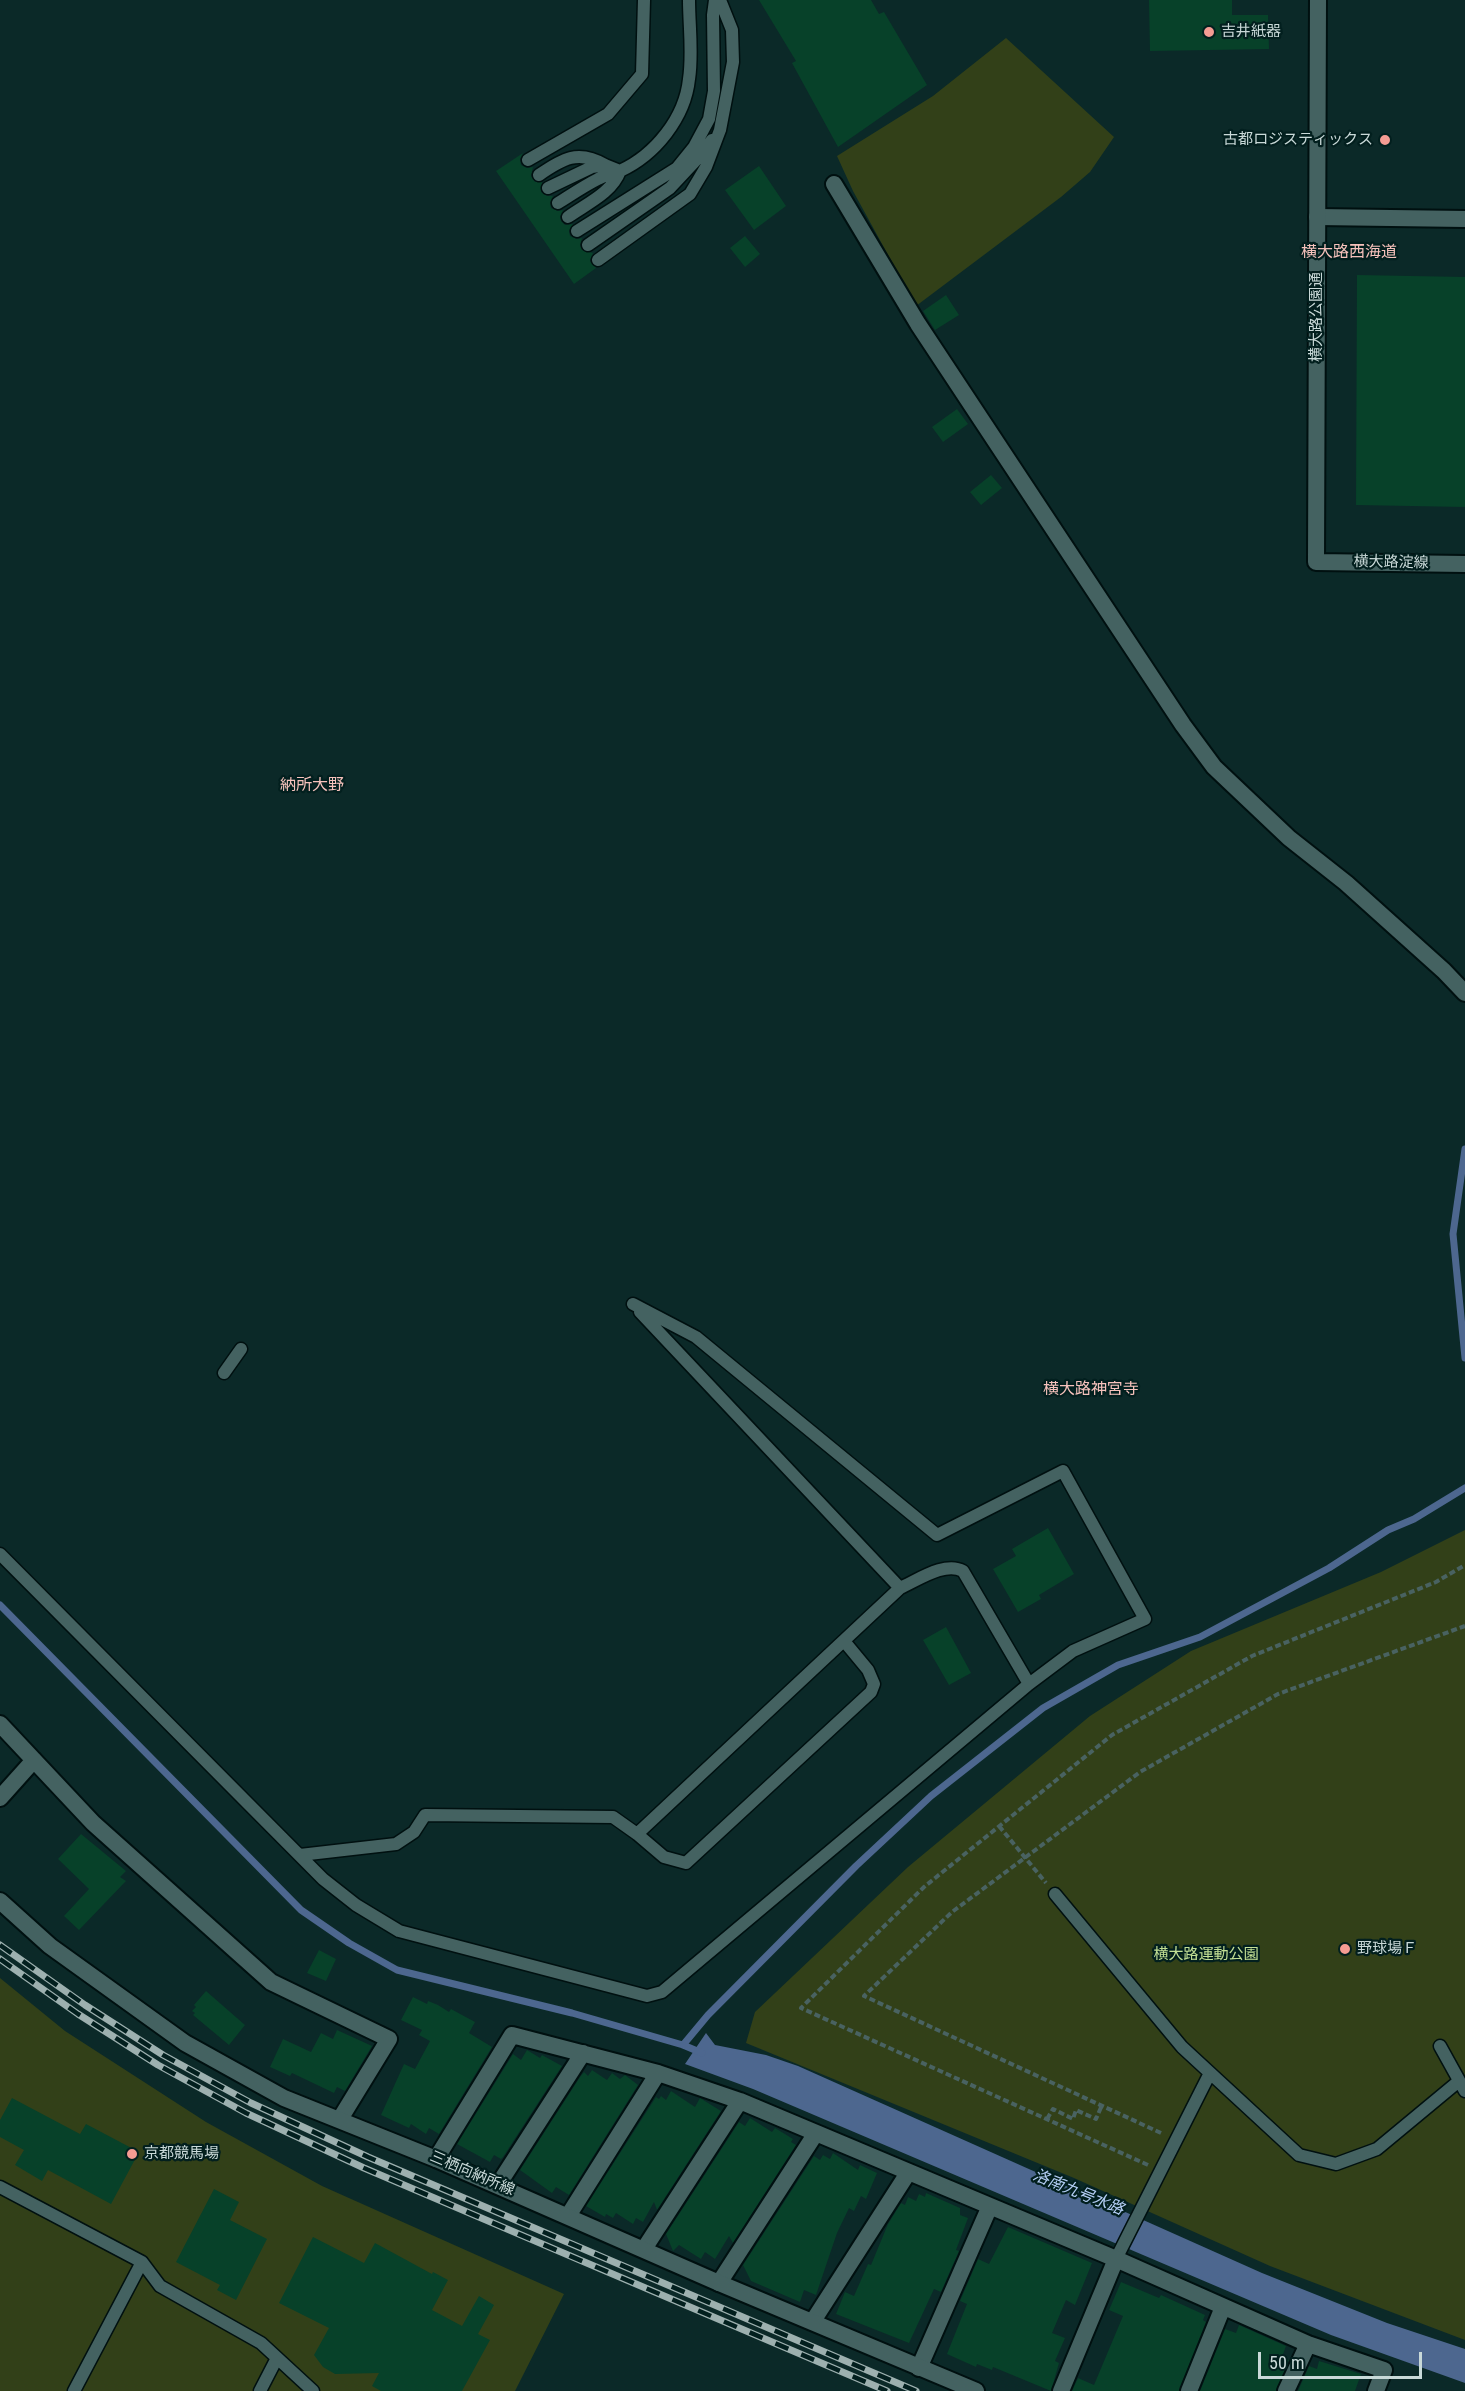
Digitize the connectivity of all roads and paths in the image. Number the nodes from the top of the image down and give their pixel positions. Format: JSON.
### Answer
{"nodes":[{"id":1,"x":644,"y":0,"type":"edge"},
{"id":2,"x":689,"y":0,"type":"edge"},
{"id":3,"x":715,"y":0,"type":"edge"},
{"id":4,"x":720,"y":0,"type":"edge"},
{"id":5,"x":1318,"y":0,"type":"edge"},
{"id":6,"x":720,"y":130,"type":"junction"},
{"id":7,"x":528,"y":160,"type":"dead end"},
{"id":8,"x":605,"y":165,"type":"junction"},
{"id":9,"x":620,"y":171,"type":"junction"},
{"id":10,"x":539,"y":175,"type":"dead end"},
{"id":11,"x":834,"y":184,"type":"dead end"},
{"id":12,"x":548,"y":188,"type":"dead end"},
{"id":13,"x":558,"y":203,"type":"dead end"},
{"id":14,"x":568,"y":217,"type":"dead end"},
{"id":15,"x":1317,"y":217,"type":"junction"},
{"id":16,"x":1465,"y":219,"type":"edge"},
{"id":17,"x":578,"y":231,"type":"dead end"},
{"id":18,"x":588,"y":245,"type":"dead end"},
{"id":19,"x":598,"y":260,"type":"dead end"},
{"id":20,"x":1316,"y":562,"type":"joint"},
{"id":21,"x":1465,"y":564,"type":"edge"},
{"id":22,"x":1465,"y":993,"type":"edge"},
{"id":23,"x":241,"y":1349,"type":"dead end"},
{"id":24,"x":224,"y":1373,"type":"dead end"},
{"id":25,"x":0,"y":1554,"type":"edge"},
{"id":26,"x":1465,"y":1564,"type":"edge"},
{"id":27,"x":900,"y":1588,"type":"junction"},
{"id":28,"x":1465,"y":1626,"type":"edge"},
{"id":29,"x":844,"y":1641,"type":"junction"},
{"id":30,"x":1029,"y":1684,"type":"junction"},
{"id":31,"x":0,"y":1724,"type":"edge"},
{"id":32,"x":34,"y":1760,"type":"junction"},
{"id":33,"x":0,"y":1798,"type":"edge"},
{"id":34,"x":999,"y":1826,"type":"junction"},
{"id":35,"x":638,"y":1834,"type":"junction"},
{"id":36,"x":300,"y":1855,"type":"junction"},
{"id":37,"x":1025,"y":1857,"type":"junction"},
{"id":38,"x":1055,"y":1894,"type":"joint"},
{"id":39,"x":0,"y":1901,"type":"edge"},
{"id":40,"x":1440,"y":2046,"type":"dead end"},
{"id":41,"x":583,"y":2053,"type":"junction"},
{"id":42,"x":658,"y":2073,"type":"junction"},
{"id":43,"x":1210,"y":2073,"type":"junction"},
{"id":44,"x":1462,"y":2086,"type":"edge"},
{"id":45,"x":740,"y":2101,"type":"junction"},
{"id":46,"x":1102,"y":2105,"type":"junction"},
{"id":47,"x":340,"y":2119,"type":"junction"},
{"id":48,"x":1047,"y":2119,"type":"junction"},
{"id":49,"x":816,"y":2133,"type":"junction"},
{"id":50,"x":1176,"y":2139,"type":"junction"},
{"id":51,"x":436,"y":2159,"type":"junction"},
{"id":52,"x":1160,"y":2170,"type":"junction"},
{"id":53,"x":908,"y":2173,"type":"junction"},
{"id":54,"x":498,"y":2186,"type":"junction"},
{"id":55,"x":0,"y":2187,"type":"edge"},
{"id":56,"x":990,"y":2206,"type":"junction"},
{"id":57,"x":568,"y":2216,"type":"junction"},
{"id":58,"x":644,"y":2249,"type":"junction"},
{"id":59,"x":1119,"y":2253,"type":"junction"},
{"id":60,"x":142,"y":2262,"type":"junction"},
{"id":61,"x":719,"y":2283,"type":"junction"},
{"id":62,"x":1223,"y":2307,"type":"junction"},
{"id":63,"x":813,"y":2321,"type":"junction"},
{"id":64,"x":1308,"y":2344,"type":"junction"},
{"id":65,"x":277,"y":2358,"type":"junction"},
{"id":66,"x":920,"y":2368,"type":"junction"},
{"id":67,"x":74,"y":2391,"type":"edge"},
{"id":68,"x":260,"y":2391,"type":"edge"},
{"id":69,"x":313,"y":2391,"type":"edge"},
{"id":70,"x":976,"y":2391,"type":"edge"},
{"id":71,"x":1061,"y":2391,"type":"edge"},
{"id":72,"x":1189,"y":2391,"type":"edge"},
{"id":73,"x":1286,"y":2391,"type":"edge"},
{"id":74,"x":1376,"y":2391,"type":"edge"}],
"edges":[{"from":1,"to":7,"type":"lane"},
{"from":2,"to":9,"type":"lane"},
{"from":3,"to":17,"type":"lane"},
{"from":4,"to":6,"type":"lane"},
{"from":5,"to":15,"type":"street","name":"横大路公園通"},
{"from":6,"to":18,"type":"lane"},
{"from":6,"to":19,"type":"lane"},
{"from":8,"to":9,"type":"lane"},
{"from":8,"to":10,"type":"lane"},
{"from":8,"to":12,"type":"lane"},
{"from":9,"to":13,"type":"lane"},
{"from":9,"to":14,"type":"lane"},
{"from":11,"to":22,"type":"street"},
{"from":15,"to":16,"type":"street"},
{"from":15,"to":20,"type":"street","name":"横大路公園通"},
{"from":20,"to":21,"type":"street","name":"横大路淀線"},
{"from":23,"to":24,"type":"lane"},
{"from":25,"to":36,"type":"lane"},
{"from":26,"to":34,"type":"path"},
{"from":27,"to":29,"type":"lane"},
{"from":27,"to":30,"type":"lane"},
{"from":27,"to":30,"type":"lane"},
{"from":28,"to":37,"type":"path"},
{"from":29,"to":35,"type":"lane"},
{"from":29,"to":35,"type":"lane"},
{"from":30,"to":36,"type":"lane"},
{"from":31,"to":32,"type":"street"},
{"from":32,"to":33,"type":"street"},
{"from":32,"to":47,"type":"street"},
{"from":34,"to":37,"type":"path"},
{"from":34,"to":48,"type":"path"},
{"from":35,"to":36,"type":"lane"},
{"from":37,"to":38,"type":"path"},
{"from":37,"to":46,"type":"path"},
{"from":38,"to":43,"type":"lane"},
{"from":39,"to":47,"type":"street","name":"三栖向納所線"},
{"from":40,"to":44,"type":"lane"},
{"from":41,"to":42,"type":"street"},
{"from":41,"to":51,"type":"street"},
{"from":41,"to":54,"type":"street"},
{"from":42,"to":45,"type":"street"},
{"from":42,"to":57,"type":"street"},
{"from":43,"to":44,"type":"lane"},
{"from":43,"to":50,"type":"lane"},
{"from":45,"to":49,"type":"street"},
{"from":45,"to":58,"type":"street"},
{"from":46,"to":48,"type":"path"},
{"from":46,"to":50,"type":"path"},
{"from":47,"to":51,"type":"street","name":"三栖向納所線"},
{"from":48,"to":52,"type":"path"},
{"from":49,"to":53,"type":"street"},
{"from":49,"to":61,"type":"street"},
{"from":50,"to":52,"type":"lane"},
{"from":51,"to":54,"type":"street","name":"三栖向納所線"},
{"from":52,"to":59,"type":"lane"},
{"from":53,"to":56,"type":"street"},
{"from":53,"to":63,"type":"street"},
{"from":54,"to":57,"type":"street","name":"三栖向納所線"},
{"from":55,"to":60,"type":"lane"},
{"from":56,"to":59,"type":"street"},
{"from":56,"to":66,"type":"street"},
{"from":57,"to":58,"type":"street","name":"三栖向納所線"},
{"from":58,"to":61,"type":"street","name":"三栖向納所線"},
{"from":59,"to":62,"type":"street"},
{"from":59,"to":71,"type":"street"},
{"from":60,"to":65,"type":"lane"},
{"from":60,"to":67,"type":"lane"},
{"from":61,"to":63,"type":"street","name":"三栖向納所線"},
{"from":62,"to":64,"type":"street"},
{"from":62,"to":72,"type":"street"},
{"from":63,"to":66,"type":"street","name":"三栖向納所線"},
{"from":64,"to":73,"type":"street"},
{"from":64,"to":74,"type":"street"},
{"from":65,"to":68,"type":"lane"},
{"from":65,"to":69,"type":"lane"},
{"from":66,"to":70,"type":"street","name":"三栖向納所線"}]}
